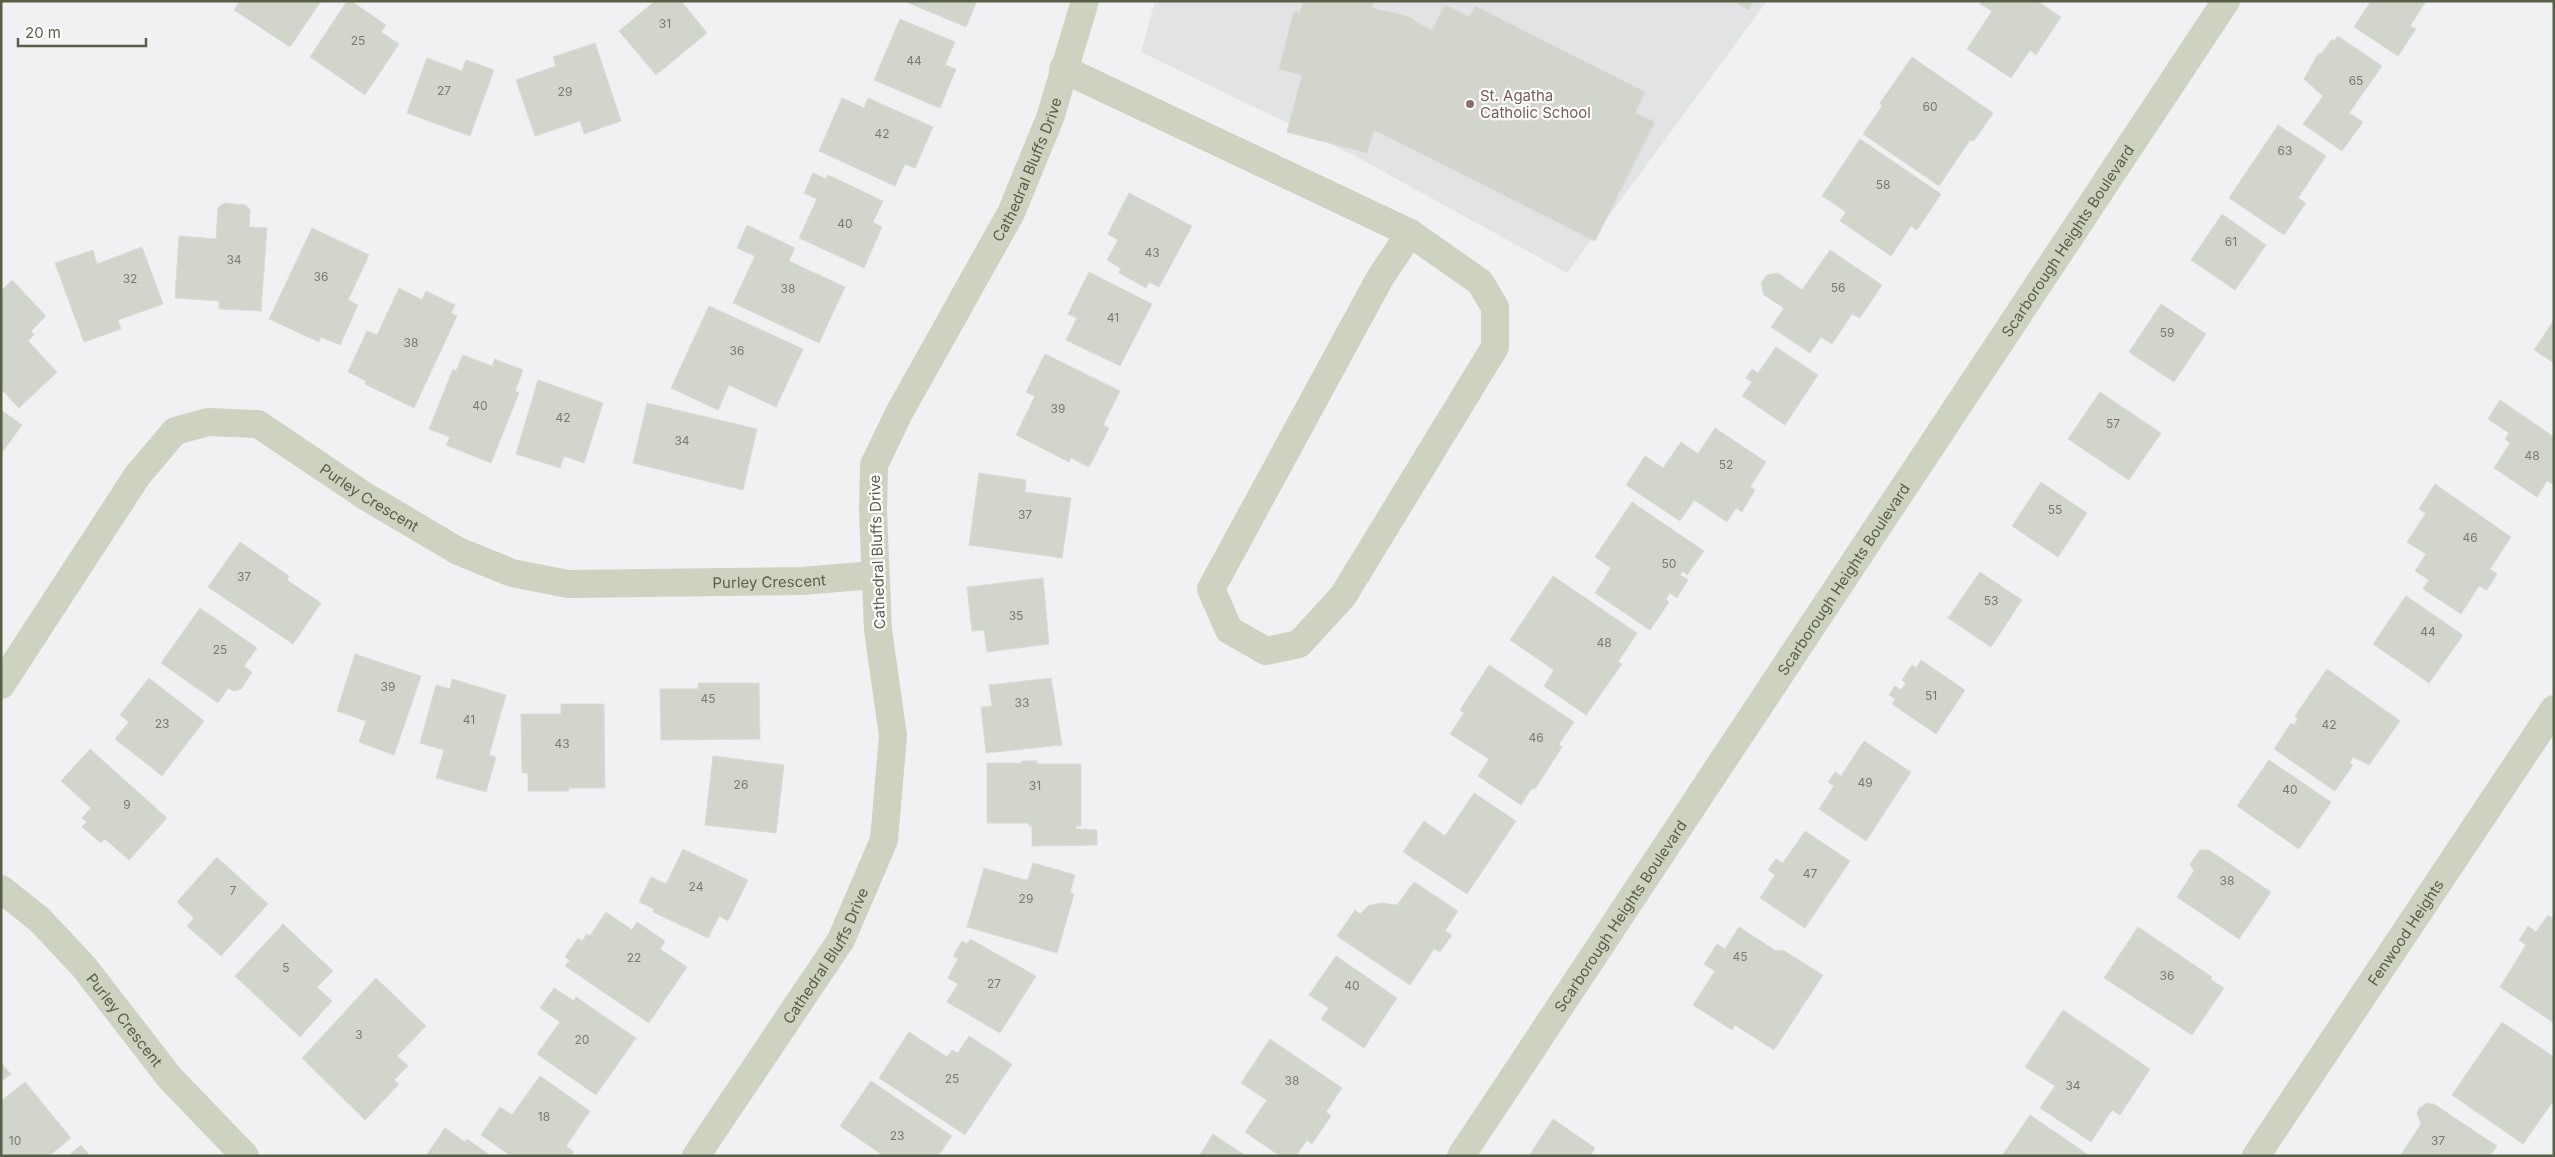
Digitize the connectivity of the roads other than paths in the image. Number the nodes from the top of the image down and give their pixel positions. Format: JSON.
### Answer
{"nodes":[{"id":1,"x":1085,"y":1,"type":"edge"},
{"id":2,"x":2226,"y":1,"type":"edge"},
{"id":3,"x":1063,"y":69,"type":"junction"},
{"id":4,"x":1410,"y":233,"type":"junction"},
{"id":5,"x":874,"y":574,"type":"junction"},
{"id":6,"x":1,"y":685,"type":"edge"},
{"id":7,"x":2554,"y":709,"type":"edge"},
{"id":8,"x":1,"y":889,"type":"edge"},
{"id":9,"x":245,"y":1156,"type":"edge"},
{"id":10,"x":696,"y":1156,"type":"edge"},
{"id":11,"x":1461,"y":1156,"type":"edge"},
{"id":12,"x":2256,"y":1156,"type":"edge"}],
"edges":[{"from":1,"to":3,"type":"street","name":"Cathedral Bluffs Drive"},
{"from":2,"to":11,"type":"street","name":"Scarborough Heights Boulevard"},
{"from":3,"to":4,"type":"street"},
{"from":3,"to":5,"type":"street","name":"Cathedral Bluffs Drive"},
{"from":4,"to":4,"type":"street"},
{"from":5,"to":6,"type":"street","name":"Purley Crescent"},
{"from":5,"to":10,"type":"street","name":"Cathedral Bluffs Drive"},
{"from":7,"to":12,"type":"street","name":"Fenwood Heights"},
{"from":8,"to":9,"type":"street","name":"Purley Crescent"}]}
